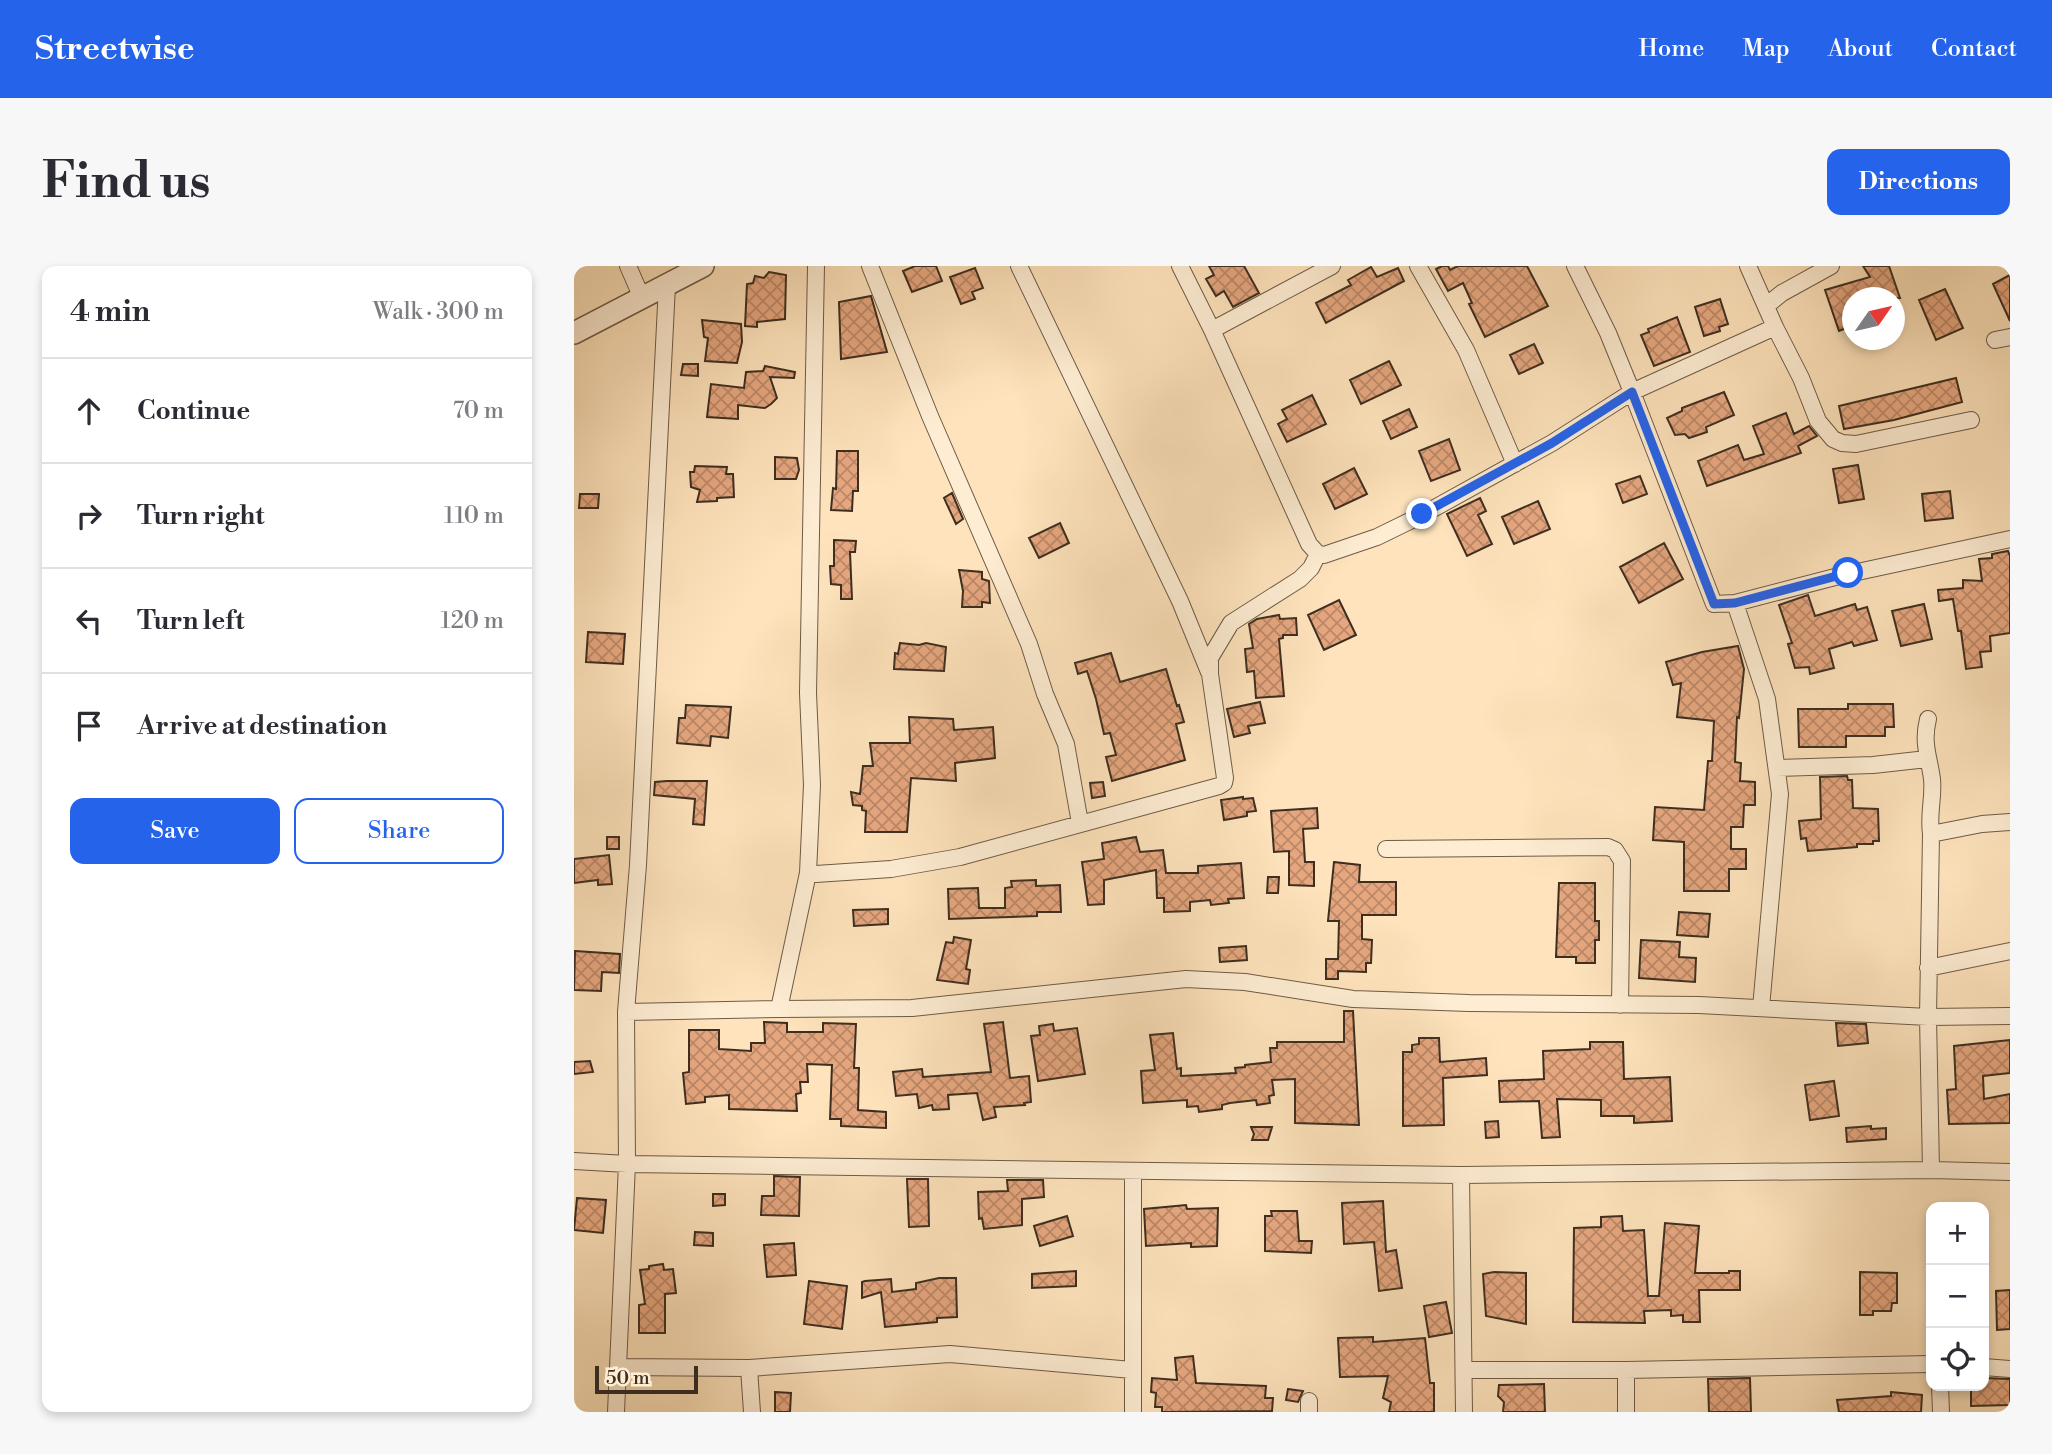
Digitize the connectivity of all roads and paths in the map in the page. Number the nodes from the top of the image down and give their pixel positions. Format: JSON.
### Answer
{"nodes":[{"id":1,"x":628,"y":266,"type":"edge"},
{"id":2,"x":703,"y":266,"type":"edge"},
{"id":3,"x":816,"y":266,"type":"edge"},
{"id":4,"x":870,"y":266,"type":"edge"},
{"id":5,"x":1018,"y":266,"type":"edge"},
{"id":6,"x":1180,"y":266,"type":"edge"},
{"id":7,"x":1332,"y":266,"type":"edge"},
{"id":8,"x":1418,"y":266,"type":"edge"},
{"id":9,"x":1575,"y":266,"type":"edge"},
{"id":10,"x":1748,"y":266,"type":"edge"},
{"id":11,"x":1831,"y":266,"type":"edge"},
{"id":12,"x":667,"y":285,"type":"junction"},
{"id":13,"x":642,"y":298,"type":"junction"},
{"id":14,"x":1766,"y":306,"type":"junction"},
{"id":15,"x":1775,"y":327,"type":"junction"},
{"id":16,"x":1212,"y":330,"type":"junction"},
{"id":17,"x":574,"y":332,"type":"edge"},
{"id":18,"x":1632,"y":392,"type":"junction"},
{"id":19,"x":1971,"y":420,"type":"dead end"},
{"id":20,"x":1515,"y":464,"type":"junction"},
{"id":21,"x":2010,"y":539,"type":"edge"},
{"id":22,"x":1318,"y":554,"type":"junction"},
{"id":23,"x":1735,"y":603,"type":"junction"},
{"id":24,"x":1210,"y":674,"type":"junction"},
{"id":25,"x":1928,"y":719,"type":"dead end"},
{"id":26,"x":1927,"y":759,"type":"junction"},
{"id":27,"x":1777,"y":768,"type":"junction"},
{"id":28,"x":2010,"y":821,"type":"edge"},
{"id":29,"x":1080,"y":823,"type":"junction"},
{"id":30,"x":1931,"y":834,"type":"junction"},
{"id":31,"x":1386,"y":849,"type":"dead end"},
{"id":32,"x":808,"y":873,"type":"junction"},
{"id":33,"x":2010,"y":951,"type":"edge"},
{"id":34,"x":1928,"y":968,"type":"junction"},
{"id":35,"x":1620,"y":1004,"type":"junction"},
{"id":36,"x":1761,"y":1008,"type":"junction"},
{"id":37,"x":779,"y":1009,"type":"junction"},
{"id":38,"x":626,"y":1012,"type":"junction"},
{"id":39,"x":2010,"y":1016,"type":"edge"},
{"id":40,"x":1928,"y":1017,"type":"junction"},
{"id":41,"x":574,"y":1161,"type":"edge"},
{"id":42,"x":627,"y":1164,"type":"junction"},
{"id":43,"x":1931,"y":1170,"type":"junction"},
{"id":44,"x":1133,"y":1171,"type":"junction"},
{"id":45,"x":2010,"y":1172,"type":"edge"},
{"id":46,"x":1461,"y":1175,"type":"junction"},
{"id":47,"x":1926,"y":1364,"type":"edge"},
{"id":48,"x":618,"y":1367,"type":"junction"},
{"id":49,"x":750,"y":1367,"type":"junction"},
{"id":50,"x":1989,"y":1367,"type":"edge"},
{"id":51,"x":2010,"y":1369,"type":"edge"},
{"id":52,"x":1132,"y":1370,"type":"junction"},
{"id":53,"x":1464,"y":1370,"type":"junction"},
{"id":54,"x":1626,"y":1370,"type":"junction"},
{"id":55,"x":1940,"y":1391,"type":"edge"},
{"id":56,"x":616,"y":1412,"type":"edge"},
{"id":57,"x":752,"y":1412,"type":"edge"},
{"id":58,"x":1133,"y":1412,"type":"edge"},
{"id":59,"x":1464,"y":1412,"type":"edge"},
{"id":60,"x":1626,"y":1412,"type":"edge"},
{"id":61,"x":1941,"y":1412,"type":"edge"}],
"edges":[{"from":1,"to":13,"type":"street"},
{"from":2,"to":12,"type":"street"},
{"from":3,"to":32,"type":"street"},
{"from":4,"to":29,"type":"street"},
{"from":5,"to":24,"type":"street"},
{"from":6,"to":16,"type":"street"},
{"from":7,"to":16,"type":"street"},
{"from":8,"to":20,"type":"street"},
{"from":9,"to":18,"type":"street"},
{"from":10,"to":14,"type":"street"},
{"from":11,"to":14,"type":"street"},
{"from":12,"to":13,"type":"street"},
{"from":12,"to":38,"type":"street"},
{"from":13,"to":17,"type":"street"},
{"from":14,"to":15,"type":"street"},
{"from":15,"to":18,"type":"street"},
{"from":15,"to":19,"type":"street"},
{"from":16,"to":22,"type":"street"},
{"from":18,"to":20,"type":"street"},
{"from":18,"to":23,"type":"street"},
{"from":20,"to":22,"type":"street"},
{"from":21,"to":23,"type":"street"},
{"from":22,"to":24,"type":"street"},
{"from":23,"to":27,"type":"street"},
{"from":24,"to":29,"type":"street"},
{"from":25,"to":26,"type":"street"},
{"from":26,"to":27,"type":"street"},
{"from":26,"to":30,"type":"street"},
{"from":27,"to":36,"type":"street"},
{"from":28,"to":30,"type":"street"},
{"from":29,"to":32,"type":"street"},
{"from":30,"to":34,"type":"street"},
{"from":31,"to":35,"type":"street"},
{"from":32,"to":37,"type":"street"},
{"from":33,"to":34,"type":"street"},
{"from":34,"to":40,"type":"street"},
{"from":35,"to":36,"type":"street"},
{"from":35,"to":37,"type":"street"},
{"from":36,"to":40,"type":"street"},
{"from":37,"to":38,"type":"street"},
{"from":38,"to":42,"type":"street"},
{"from":39,"to":40,"type":"street"},
{"from":40,"to":43,"type":"street"},
{"from":41,"to":42,"type":"street"},
{"from":42,"to":44,"type":"street"},
{"from":42,"to":48,"type":"street"},
{"from":43,"to":45,"type":"street"},
{"from":43,"to":46,"type":"street"},
{"from":44,"to":46,"type":"street"},
{"from":44,"to":52,"type":"street"},
{"from":46,"to":53,"type":"street"},
{"from":47,"to":54,"type":"street"},
{"from":48,"to":49,"type":"street"},
{"from":48,"to":56,"type":"street"},
{"from":49,"to":52,"type":"street"},
{"from":49,"to":57,"type":"street"},
{"from":50,"to":51,"type":"street"},
{"from":52,"to":58,"type":"street"},
{"from":53,"to":54,"type":"street"},
{"from":53,"to":59,"type":"street"},
{"from":54,"to":60,"type":"street"},
{"from":55,"to":61,"type":"street"}]}
